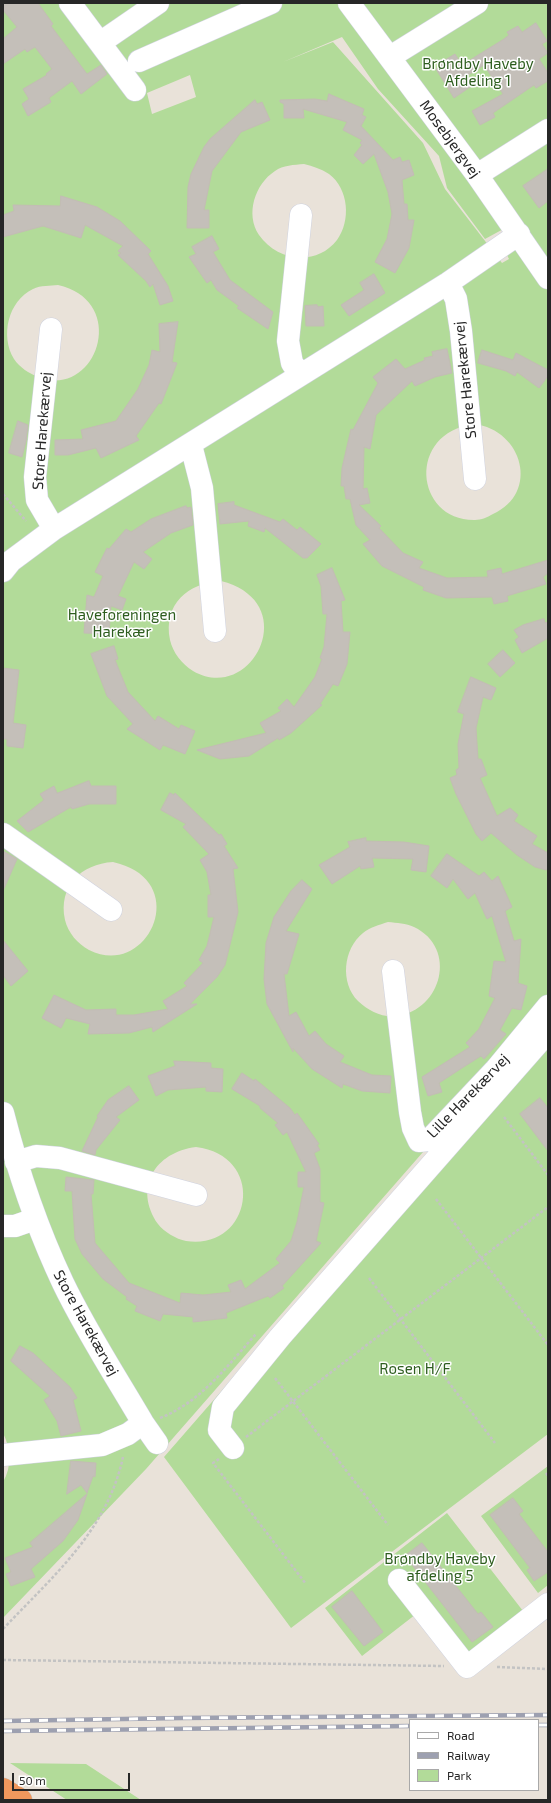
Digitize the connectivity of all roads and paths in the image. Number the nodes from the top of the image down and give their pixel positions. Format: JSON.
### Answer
{"nodes":[{"id":1,"x":70,"y":3,"type":"edge"},
{"id":2,"x":158,"y":3,"type":"edge"},
{"id":3,"x":271,"y":3,"type":"edge"},
{"id":4,"x":349,"y":3,"type":"edge"},
{"id":5,"x":477,"y":3,"type":"edge"},
{"id":6,"x":107,"y":38,"type":"dead end"},
{"id":7,"x":390,"y":57,"type":"junction"},
{"id":8,"x":139,"y":61,"type":"dead end"},
{"id":9,"x":135,"y":90,"type":"dead end"},
{"id":10,"x":548,"y":130,"type":"edge"},
{"id":11,"x":477,"y":175,"type":"junction"},
{"id":12,"x":301,"y":215,"type":"dead end"},
{"id":13,"x":519,"y":234,"type":"junction"},
{"id":14,"x":548,"y":278,"type":"edge"},
{"id":15,"x":448,"y":282,"type":"junction"},
{"id":16,"x":51,"y":329,"type":"dead end"},
{"id":17,"x":300,"y":374,"type":"junction"},
{"id":18,"x":189,"y":445,"type":"junction"},
{"id":19,"x":475,"y":480,"type":"dead end"},
{"id":20,"x":3,"y":494,"type":"edge"},
{"id":21,"x":48,"y":534,"type":"junction"},
{"id":22,"x":3,"y":571,"type":"edge"},
{"id":23,"x":215,"y":631,"type":"dead end"},
{"id":24,"x":3,"y":834,"type":"edge"},
{"id":25,"x":111,"y":910,"type":"dead end"},
{"id":26,"x":393,"y":971,"type":"dead end"},
{"id":27,"x":548,"y":1006,"type":"edge"},
{"id":28,"x":548,"y":1032,"type":"edge"},
{"id":29,"x":3,"y":1114,"type":"edge"},
{"id":30,"x":504,"y":1117,"type":"dead end"},
{"id":31,"x":16,"y":1162,"type":"junction"},
{"id":32,"x":548,"y":1176,"type":"edge"},
{"id":33,"x":196,"y":1195,"type":"dead end"},
{"id":34,"x":436,"y":1199,"type":"dead end"},
{"id":35,"x":548,"y":1207,"type":"edge"},
{"id":36,"x":35,"y":1219,"type":"junction"},
{"id":37,"x":3,"y":1226,"type":"edge"},
{"id":38,"x":481,"y":1258,"type":"junction"},
{"id":39,"x":369,"y":1278,"type":"dead end"},
{"id":40,"x":401,"y":1320,"type":"junction"},
{"id":41,"x":260,"y":1330,"type":"dead end"},
{"id":42,"x":548,"y":1345,"type":"edge"},
{"id":43,"x":275,"y":1378,"type":"dead end"},
{"id":44,"x":294,"y":1402,"type":"junction"},
{"id":45,"x":135,"y":1429,"type":"junction"},
{"id":46,"x":157,"y":1443,"type":"dead end"},
{"id":47,"x":495,"y":1443,"type":"dead end"},
{"id":48,"x":233,"y":1448,"type":"junction"},
{"id":49,"x":3,"y":1455,"type":"edge"},
{"id":50,"x":546,"y":1473,"type":"dead end"},
{"id":51,"x":548,"y":1476,"type":"edge"},
{"id":52,"x":388,"y":1525,"type":"dead end"},
{"id":53,"x":399,"y":1580,"type":"dead end"},
{"id":54,"x":306,"y":1584,"type":"dead end"},
{"id":55,"x":548,"y":1604,"type":"edge"},
{"id":56,"x":3,"y":1629,"type":"edge"},
{"id":57,"x":3,"y":1660,"type":"edge"},
{"id":58,"x":467,"y":1666,"type":"junction"},
{"id":59,"x":548,"y":1669,"type":"edge"},
{"id":60,"x":3,"y":1789,"type":"edge"},
{"id":61,"x":21,"y":1800,"type":"edge"}],
"edges":[{"from":1,"to":9,"type":"street"},
{"from":2,"to":6,"type":"street"},
{"from":3,"to":8,"type":"street"},
{"from":4,"to":7,"type":"street","name":"Mosebjergvej"},
{"from":5,"to":7,"type":"street"},
{"from":7,"to":11,"type":"street","name":"Mosebjergvej"},
{"from":10,"to":11,"type":"street"},
{"from":11,"to":13,"type":"street","name":"Mosebjergvej"},
{"from":12,"to":17,"type":"street"},
{"from":13,"to":14,"type":"street","name":"Mosebjergvej"},
{"from":13,"to":15,"type":"street"},
{"from":15,"to":17,"type":"street"},
{"from":15,"to":19,"type":"street","name":"Store Harekærvej"},
{"from":16,"to":21,"type":"street","name":"Store Harekærvej"},
{"from":17,"to":18,"type":"street"},
{"from":18,"to":21,"type":"street"},
{"from":18,"to":23,"type":"street"},
{"from":20,"to":21,"type":"path"},
{"from":21,"to":22,"type":"street"},
{"from":24,"to":25,"type":"street"},
{"from":26,"to":27,"type":"street","name":"Lille Harekærvej"},
{"from":28,"to":48,"type":"street"},
{"from":29,"to":31,"type":"street","name":"Store Harekærvej"},
{"from":30,"to":32,"type":"path"},
{"from":31,"to":33,"type":"street"},
{"from":31,"to":36,"type":"street","name":"Store Harekærvej"},
{"from":34,"to":38,"type":"path"},
{"from":35,"to":38,"type":"path"},
{"from":36,"to":37,"type":"street"},
{"from":36,"to":45,"type":"street","name":"Store Harekærvej"},
{"from":38,"to":40,"type":"path"},
{"from":38,"to":42,"type":"path"},
{"from":39,"to":40,"type":"path"},
{"from":40,"to":44,"type":"path"},
{"from":40,"to":47,"type":"path"},
{"from":41,"to":45,"type":"path"},
{"from":43,"to":44,"type":"path"},
{"from":44,"to":48,"type":"path"},
{"from":44,"to":52,"type":"path"},
{"from":45,"to":46,"type":"street","name":"Store Harekærvej"},
{"from":45,"to":49,"type":"street"},
{"from":45,"to":56,"type":"path"},
{"from":48,"to":54,"type":"path"},
{"from":50,"to":51,"type":"path"},
{"from":53,"to":58,"type":"street"},
{"from":55,"to":58,"type":"street"},
{"from":57,"to":58,"type":"path"},
{"from":58,"to":59,"type":"path"},
{"from":60,"to":61,"type":"highway"}]}
